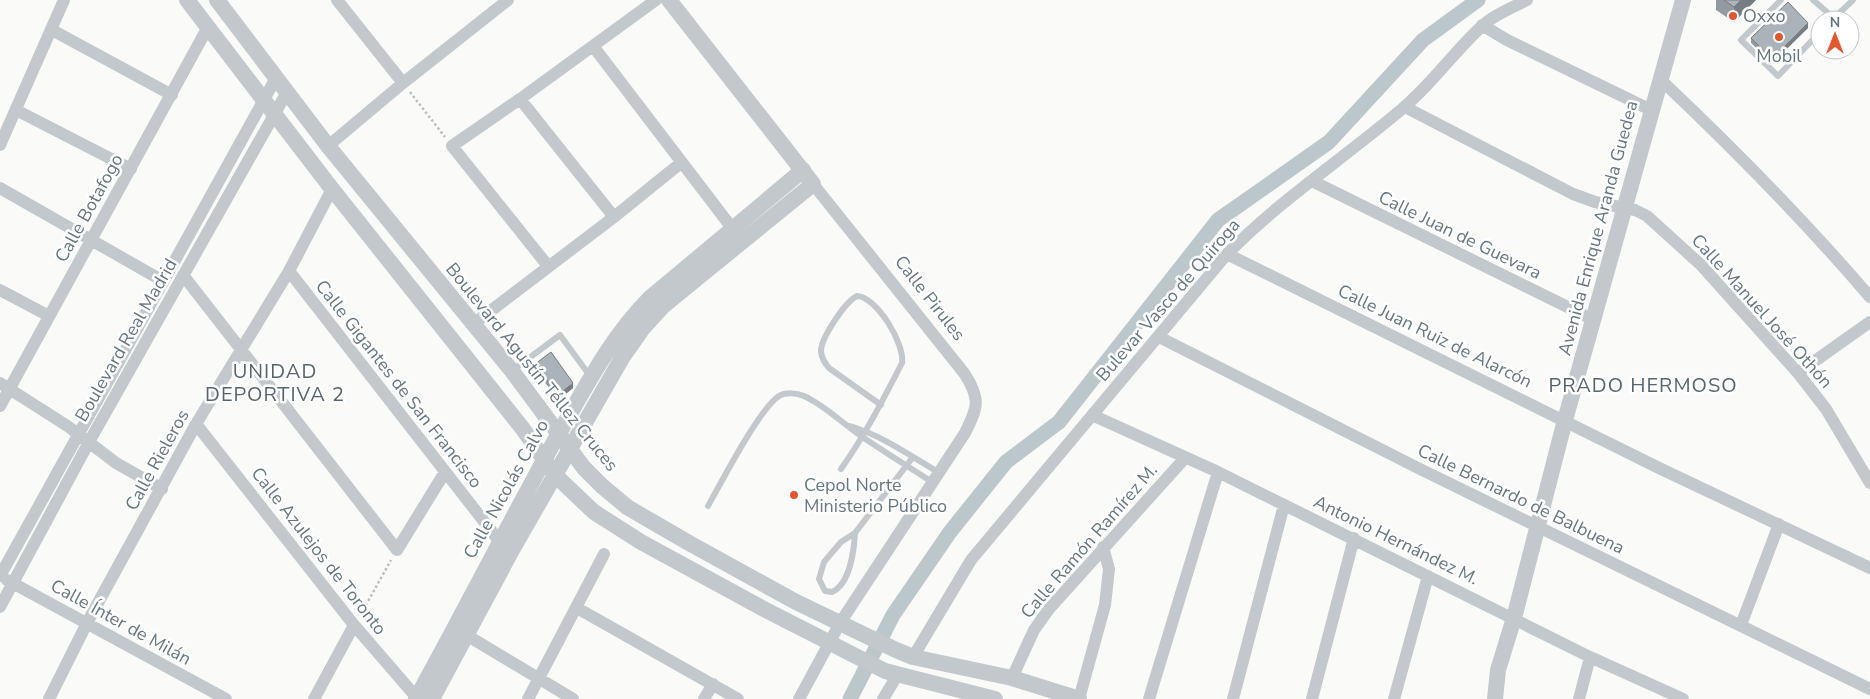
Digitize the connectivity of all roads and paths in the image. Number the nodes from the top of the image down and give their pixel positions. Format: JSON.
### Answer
{"nodes":[{"id":1,"x":64,"y":0,"type":"edge"},
{"id":2,"x":187,"y":0,"type":"edge"},
{"id":3,"x":216,"y":0,"type":"edge"},
{"id":4,"x":337,"y":0,"type":"edge"},
{"id":5,"x":508,"y":0,"type":"edge"},
{"id":6,"x":656,"y":0,"type":"edge"},
{"id":7,"x":670,"y":0,"type":"edge"},
{"id":8,"x":1526,"y":0,"type":"edge"},
{"id":9,"x":1683,"y":0,"type":"edge"},
{"id":10,"x":1781,"y":0,"type":"edge"},
{"id":11,"x":1813,"y":0,"type":"edge"},
{"id":12,"x":1853,"y":0,"type":"edge"},
{"id":13,"x":1824,"y":10,"type":"edge"},
{"id":14,"x":1842,"y":10,"type":"edge"},
{"id":15,"x":1482,"y":25,"type":"junction"},
{"id":16,"x":208,"y":26,"type":"junction"},
{"id":17,"x":52,"y":30,"type":"junction"},
{"id":18,"x":1810,"y":42,"type":"edge"},
{"id":19,"x":593,"y":46,"type":"junction"},
{"id":20,"x":276,"y":78,"type":"junction"},
{"id":21,"x":1660,"y":80,"type":"junction"},
{"id":22,"x":403,"y":83,"type":"junction"},
{"id":23,"x":287,"y":92,"type":"junction"},
{"id":24,"x":172,"y":96,"type":"junction"},
{"id":25,"x":264,"y":98,"type":"junction"},
{"id":26,"x":520,"y":99,"type":"junction"},
{"id":27,"x":1405,"y":107,"type":"junction"},
{"id":28,"x":16,"y":110,"type":"junction"},
{"id":29,"x":1651,"y":110,"type":"junction"},
{"id":30,"x":276,"y":114,"type":"junction"},
{"id":31,"x":0,"y":145,"type":"edge"},
{"id":32,"x":328,"y":146,"type":"junction"},
{"id":33,"x":452,"y":146,"type":"junction"},
{"id":34,"x":682,"y":162,"type":"junction"},
{"id":35,"x":131,"y":169,"type":"junction"},
{"id":36,"x":803,"y":170,"type":"junction"},
{"id":37,"x":1312,"y":181,"type":"junction"},
{"id":38,"x":813,"y":184,"type":"junction"},
{"id":39,"x":0,"y":188,"type":"edge"},
{"id":40,"x":332,"y":189,"type":"junction"},
{"id":41,"x":1624,"y":209,"type":"junction"},
{"id":42,"x":614,"y":217,"type":"junction"},
{"id":43,"x":732,"y":228,"type":"junction"},
{"id":44,"x":91,"y":240,"type":"junction"},
{"id":45,"x":1227,"y":254,"type":"junction"},
{"id":46,"x":548,"y":266,"type":"junction"},
{"id":47,"x":289,"y":271,"type":"junction"},
{"id":48,"x":183,"y":275,"type":"junction"},
{"id":49,"x":163,"y":281,"type":"junction"},
{"id":50,"x":0,"y":290,"type":"edge"},
{"id":51,"x":1870,"y":296,"type":"edge"},
{"id":52,"x":49,"y":316,"type":"junction"},
{"id":53,"x":1594,"y":320,"type":"junction"},
{"id":54,"x":1870,"y":322,"type":"edge"},
{"id":55,"x":472,"y":325,"type":"junction"},
{"id":56,"x":1158,"y":336,"type":"junction"},
{"id":57,"x":242,"y":350,"type":"junction"},
{"id":58,"x":512,"y":371,"type":"junction"},
{"id":59,"x":1798,"y":373,"type":"junction"},
{"id":60,"x":591,"y":378,"type":"junction"},
{"id":61,"x":4,"y":386,"type":"edge"},
{"id":62,"x":881,"y":405,"type":"junction"},
{"id":63,"x":0,"y":406,"type":"edge"},
{"id":64,"x":1092,"y":415,"type":"junction"},
{"id":65,"x":1565,"y":420,"type":"junction"},
{"id":66,"x":196,"y":424,"type":"junction"},
{"id":67,"x":847,"y":425,"type":"junction"},
{"id":68,"x":867,"y":431,"type":"junction"},
{"id":69,"x":558,"y":435,"type":"junction"},
{"id":70,"x":84,"y":438,"type":"junction"},
{"id":71,"x":863,"y":438,"type":"junction"},
{"id":72,"x":570,"y":450,"type":"junction"},
{"id":73,"x":914,"y":456,"type":"junction"},
{"id":74,"x":1185,"y":458,"type":"junction"},
{"id":75,"x":544,"y":460,"type":"junction"},
{"id":76,"x":908,"y":466,"type":"junction"},
{"id":77,"x":841,"y":469,"type":"dead end"},
{"id":78,"x":445,"y":472,"type":"junction"},
{"id":79,"x":1218,"y":472,"type":"junction"},
{"id":80,"x":555,"y":475,"type":"junction"},
{"id":81,"x":935,"y":477,"type":"junction"},
{"id":82,"x":1870,"y":483,"type":"edge"},
{"id":83,"x":162,"y":489,"type":"junction"},
{"id":84,"x":1284,"y":504,"type":"junction"},
{"id":85,"x":708,"y":506,"type":"dead end"},
{"id":86,"x":1779,"y":524,"type":"junction"},
{"id":87,"x":1539,"y":526,"type":"junction"},
{"id":88,"x":855,"y":533,"type":"junction"},
{"id":89,"x":1354,"y":538,"type":"junction"},
{"id":90,"x":500,"y":542,"type":"junction"},
{"id":91,"x":1103,"y":546,"type":"junction"},
{"id":92,"x":397,"y":550,"type":"junction"},
{"id":93,"x":604,"y":554,"type":"dead end"},
{"id":94,"x":1870,"y":568,"type":"edge"},
{"id":95,"x":0,"y":576,"type":"edge"},
{"id":96,"x":1428,"y":576,"type":"junction"},
{"id":97,"x":12,"y":583,"type":"junction"},
{"id":98,"x":0,"y":607,"type":"edge"},
{"id":99,"x":577,"y":608,"type":"junction"},
{"id":100,"x":1514,"y":618,"type":"junction"},
{"id":101,"x":87,"y":623,"type":"junction"},
{"id":102,"x":840,"y":623,"type":"junction"},
{"id":103,"x":354,"y":625,"type":"junction"},
{"id":104,"x":1741,"y":625,"type":"junction"},
{"id":105,"x":461,"y":632,"type":"junction"},
{"id":106,"x":829,"y":643,"type":"junction"},
{"id":107,"x":913,"y":656,"type":"junction"},
{"id":108,"x":1590,"y":657,"type":"junction"},
{"id":109,"x":1498,"y":670,"type":"junction"},
{"id":110,"x":892,"y":672,"type":"junction"},
{"id":111,"x":1012,"y":678,"type":"junction"},
{"id":112,"x":539,"y":680,"type":"junction"},
{"id":113,"x":712,"y":684,"type":"junction"},
{"id":114,"x":1870,"y":689,"type":"edge"},
{"id":115,"x":1664,"y":694,"type":"edge"},
{"id":116,"x":991,"y":698,"type":"edge"},
{"id":117,"x":49,"y":699,"type":"edge"},
{"id":118,"x":226,"y":699,"type":"edge"},
{"id":119,"x":314,"y":699,"type":"edge"},
{"id":120,"x":422,"y":699,"type":"edge"},
{"id":121,"x":528,"y":699,"type":"edge"},
{"id":122,"x":573,"y":699,"type":"edge"},
{"id":123,"x":704,"y":699,"type":"edge"},
{"id":124,"x":738,"y":699,"type":"edge"},
{"id":125,"x":799,"y":699,"type":"edge"},
{"id":126,"x":883,"y":699,"type":"edge"},
{"id":127,"x":1079,"y":699,"type":"edge"},
{"id":128,"x":1149,"y":699,"type":"edge"},
{"id":129,"x":1233,"y":699,"type":"edge"},
{"id":130,"x":1312,"y":699,"type":"edge"},
{"id":131,"x":1394,"y":699,"type":"edge"},
{"id":132,"x":1483,"y":699,"type":"edge"},
{"id":133,"x":1495,"y":699,"type":"edge"},
{"id":134,"x":1579,"y":699,"type":"edge"},
{"id":135,"x":1683,"y":699,"type":"edge"}],
"edges":[{"from":1,"to":17,"type":"street"},
{"from":2,"to":16,"type":"street"},
{"from":3,"to":20,"type":"street","name":"Boulevard Agustín Téllez Cruces"},
{"from":4,"to":22,"type":"street"},
{"from":5,"to":22,"type":"street"},
{"from":6,"to":19,"type":"street"},
{"from":7,"to":36,"type":"street","name":"Calle Pirules"},
{"from":8,"to":15,"type":"street","name":"Bulevar Vasco de Quiroga"},
{"from":9,"to":21,"type":"street","name":"Avenida Enrique Aranda Guedea"},
{"from":10,"to":18,"type":"lane"},
{"from":11,"to":13,"type":"lane"},
{"from":12,"to":14,"type":"lane"},
{"from":15,"to":27,"type":"street","name":"Bulevar Vasco de Quiroga"},
{"from":15,"to":29,"type":"street"},
{"from":16,"to":24,"type":"street","name":"Calle Botafogo"},
{"from":16,"to":25,"type":"street"},
{"from":17,"to":24,"type":"street"},
{"from":17,"to":28,"type":"street"},
{"from":19,"to":26,"type":"street"},
{"from":19,"to":34,"type":"street"},
{"from":20,"to":23,"type":"street","name":"Boulevard Agustín Téllez Cruces"},
{"from":20,"to":25,"type":"street","name":"Boulevard Real Madrid"},
{"from":21,"to":29,"type":"street","name":"Avenida Enrique Aranda Guedea"},
{"from":21,"to":51,"type":"street"},
{"from":22,"to":32,"type":"street"},
{"from":22,"to":33,"type":"path"},
{"from":23,"to":30,"type":"street","name":"Boulevard Real Madrid"},
{"from":23,"to":32,"type":"street","name":"Boulevard Agustín Téllez Cruces"},
{"from":24,"to":35,"type":"street","name":"Calle Botafogo"},
{"from":25,"to":30,"type":"street"},
{"from":25,"to":49,"type":"street","name":"Boulevard Real Madrid"},
{"from":26,"to":33,"type":"street"},
{"from":26,"to":42,"type":"street"},
{"from":27,"to":37,"type":"street","name":"Bulevar Vasco de Quiroga"},
{"from":27,"to":41,"type":"street","name":"Calle Manuel José Othón"},
{"from":28,"to":31,"type":"street"},
{"from":28,"to":35,"type":"street"},
{"from":29,"to":41,"type":"street","name":"Avenida Enrique Aranda Guedea"},
{"from":30,"to":40,"type":"street"},
{"from":30,"to":48,"type":"street","name":"Boulevard Real Madrid"},
{"from":32,"to":55,"type":"street","name":"Boulevard Agustín Téllez Cruces"},
{"from":33,"to":46,"type":"street"},
{"from":34,"to":42,"type":"street"},
{"from":34,"to":43,"type":"street"},
{"from":35,"to":44,"type":"street","name":"Calle Botafogo"},
{"from":36,"to":38,"type":"street","name":"Calle Pirules"},
{"from":36,"to":43,"type":"street","name":"Calle Nicolás Calvo"},
{"from":37,"to":45,"type":"street","name":"Bulevar Vasco de Quiroga"},
{"from":37,"to":53,"type":"street","name":"Calle Juan de Guevara"},
{"from":38,"to":72,"type":"street","name":"Calle Nicolás Calvo"},
{"from":38,"to":81,"type":"street","name":"Calle Pirules"},
{"from":39,"to":44,"type":"street"},
{"from":40,"to":47,"type":"street","name":"Calle Rieleros"},
{"from":40,"to":75,"type":"street"},
{"from":41,"to":53,"type":"street","name":"Avenida Enrique Aranda Guedea"},
{"from":41,"to":59,"type":"street","name":"Calle Manuel José Othón"},
{"from":42,"to":46,"type":"street"},
{"from":43,"to":60,"type":"street","name":"Calle Nicolás Calvo"},
{"from":44,"to":49,"type":"street"},
{"from":44,"to":52,"type":"street","name":"Calle Botafogo"},
{"from":45,"to":56,"type":"street","name":"Bulevar Vasco de Quiroga"},
{"from":45,"to":65,"type":"street","name":"Calle Juan Ruiz de Alarcón"},
{"from":46,"to":55,"type":"street"},
{"from":47,"to":57,"type":"street","name":"Calle Rieleros"},
{"from":47,"to":78,"type":"street","name":"Calle Gigantes de San Francisco"},
{"from":48,"to":57,"type":"street"},
{"from":48,"to":70,"type":"street","name":"Boulevard Real Madrid"},
{"from":49,"to":70,"type":"street","name":"Boulevard Real Madrid"},
{"from":50,"to":52,"type":"street"},
{"from":52,"to":61,"type":"street","name":"Calle Botafogo"},
{"from":53,"to":65,"type":"street","name":"Avenida Enrique Aranda Guedea"},
{"from":54,"to":59,"type":"street"},
{"from":55,"to":58,"type":"street","name":"Boulevard Agustín Téllez Cruces"},
{"from":56,"to":64,"type":"street","name":"Bulevar Vasco de Quiroga"},
{"from":56,"to":87,"type":"street","name":"Calle Bernardo de Balbuena"},
{"from":57,"to":66,"type":"street","name":"Calle Rieleros"},
{"from":57,"to":92,"type":"street"},
{"from":58,"to":60,"type":"lane"},
{"from":58,"to":69,"type":"street","name":"Boulevard Agustín Téllez Cruces"},
{"from":59,"to":82,"type":"street","name":"Calle Manuel José Othón"},
{"from":60,"to":69,"type":"street","name":"Calle Nicolás Calvo"},
{"from":61,"to":63,"type":"street","name":"Calle Botafogo"},
{"from":61,"to":70,"type":"street"},
{"from":62,"to":62,"type":"lane"},
{"from":62,"to":68,"type":"lane"},
{"from":64,"to":74,"type":"street","name":"Antonio Hernández M."},
{"from":64,"to":107,"type":"street","name":"Bulevar Vasco de Quiroga"},
{"from":65,"to":86,"type":"street","name":"Calle Juan Ruiz de Alarcón"},
{"from":65,"to":87,"type":"street","name":"Avenida Enrique Aranda Guedea"},
{"from":66,"to":83,"type":"street","name":"Calle Rieleros"},
{"from":66,"to":103,"type":"street","name":"Calle Azulejos de Toronto"},
{"from":67,"to":68,"type":"lane"},
{"from":67,"to":71,"type":"lane"},
{"from":67,"to":85,"type":"lane"},
{"from":68,"to":71,"type":"lane"},
{"from":68,"to":73,"type":"lane"},
{"from":69,"to":72,"type":"street","name":"Boulevard Agustín Téllez Cruces"},
{"from":69,"to":75,"type":"street","name":"Calle Nicolás Calvo"},
{"from":70,"to":83,"type":"street"},
{"from":70,"to":95,"type":"street","name":"Boulevard Real Madrid"},
{"from":70,"to":97,"type":"street","name":"Boulevard Real Madrid"},
{"from":71,"to":76,"type":"lane"},
{"from":71,"to":77,"type":"lane"},
{"from":72,"to":80,"type":"street","name":"Calle Nicolás Calvo"},
{"from":72,"to":102,"type":"street","name":"Boulevard Agustín Téllez Cruces"},
{"from":73,"to":76,"type":"lane"},
{"from":73,"to":81,"type":"lane"},
{"from":74,"to":79,"type":"street","name":"Antonio Hernández M."},
{"from":74,"to":91,"type":"street","name":"Calle Ramón Ramírez M."},
{"from":75,"to":80,"type":"street"},
{"from":75,"to":90,"type":"street","name":"Calle Nicolás Calvo"},
{"from":76,"to":81,"type":"lane"},
{"from":76,"to":88,"type":"lane"},
{"from":78,"to":90,"type":"street","name":"Calle Gigantes de San Francisco"},
{"from":78,"to":92,"type":"street"},
{"from":79,"to":84,"type":"street","name":"Antonio Hernández M."},
{"from":79,"to":128,"type":"street"},
{"from":80,"to":105,"type":"street","name":"Calle Nicolás Calvo"},
{"from":80,"to":106,"type":"street"},
{"from":81,"to":102,"type":"street","name":"Calle Pirules"},
{"from":83,"to":101,"type":"street","name":"Calle Rieleros"},
{"from":84,"to":89,"type":"street","name":"Antonio Hernández M."},
{"from":84,"to":129,"type":"street"},
{"from":86,"to":94,"type":"street","name":"Calle Juan Ruiz de Alarcón"},
{"from":86,"to":104,"type":"street"},
{"from":87,"to":100,"type":"street","name":"Avenida Enrique Aranda Guedea"},
{"from":87,"to":104,"type":"street","name":"Calle Bernardo de Balbuena"},
{"from":88,"to":88,"type":"lane"},
{"from":89,"to":96,"type":"street","name":"Antonio Hernández M."},
{"from":89,"to":130,"type":"street"},
{"from":90,"to":105,"type":"street","name":"Calle Nicolás Calvo"},
{"from":91,"to":111,"type":"street","name":"Calle Ramón Ramírez M."},
{"from":91,"to":127,"type":"street"},
{"from":92,"to":103,"type":"path"},
{"from":93,"to":99,"type":"street"},
{"from":95,"to":97,"type":"street","name":"Calle Ínter de Milán"},
{"from":96,"to":100,"type":"street","name":"Antonio Hernández M."},
{"from":96,"to":131,"type":"street"},
{"from":97,"to":98,"type":"street","name":"Boulevard Real Madrid"},
{"from":97,"to":101,"type":"street","name":"Calle Ínter de Milán"},
{"from":99,"to":112,"type":"street"},
{"from":99,"to":113,"type":"street"},
{"from":100,"to":108,"type":"street","name":"Antonio Hernández M."},
{"from":100,"to":109,"type":"street","name":"Avenida Enrique Aranda Guedea"},
{"from":101,"to":117,"type":"street","name":"Calle Rieleros"},
{"from":101,"to":118,"type":"street","name":"Calle Ínter de Milán"},
{"from":102,"to":106,"type":"street","name":"Calle Pirules"},
{"from":102,"to":107,"type":"street","name":"Boulevard Agustín Téllez Cruces"},
{"from":103,"to":119,"type":"street"},
{"from":103,"to":120,"type":"street","name":"Calle Azulejos de Toronto"},
{"from":104,"to":114,"type":"street","name":"Calle Bernardo de Balbuena"},
{"from":105,"to":112,"type":"street"},
{"from":105,"to":120,"type":"street","name":"Calle Nicolás Calvo"},
{"from":106,"to":110,"type":"street"},
{"from":106,"to":125,"type":"street","name":"Calle Pirules"},
{"from":107,"to":111,"type":"street","name":"Boulevard Agustín Téllez Cruces"},
{"from":108,"to":115,"type":"street","name":"Antonio Hernández M."},
{"from":108,"to":134,"type":"street"},
{"from":109,"to":132,"type":"street","name":"Avenida Enrique Aranda Guedea"},
{"from":109,"to":133,"type":"street","name":"Avenida Enrique Aranda Guedea"},
{"from":110,"to":116,"type":"street"},
{"from":110,"to":126,"type":"street"},
{"from":111,"to":127,"type":"street","name":"Boulevard Agustín Téllez Cruces"},
{"from":112,"to":121,"type":"street"},
{"from":112,"to":122,"type":"street"},
{"from":113,"to":123,"type":"street"},
{"from":113,"to":124,"type":"street"},
{"from":115,"to":135,"type":"street","name":"Antonio Hernández M."}]}
